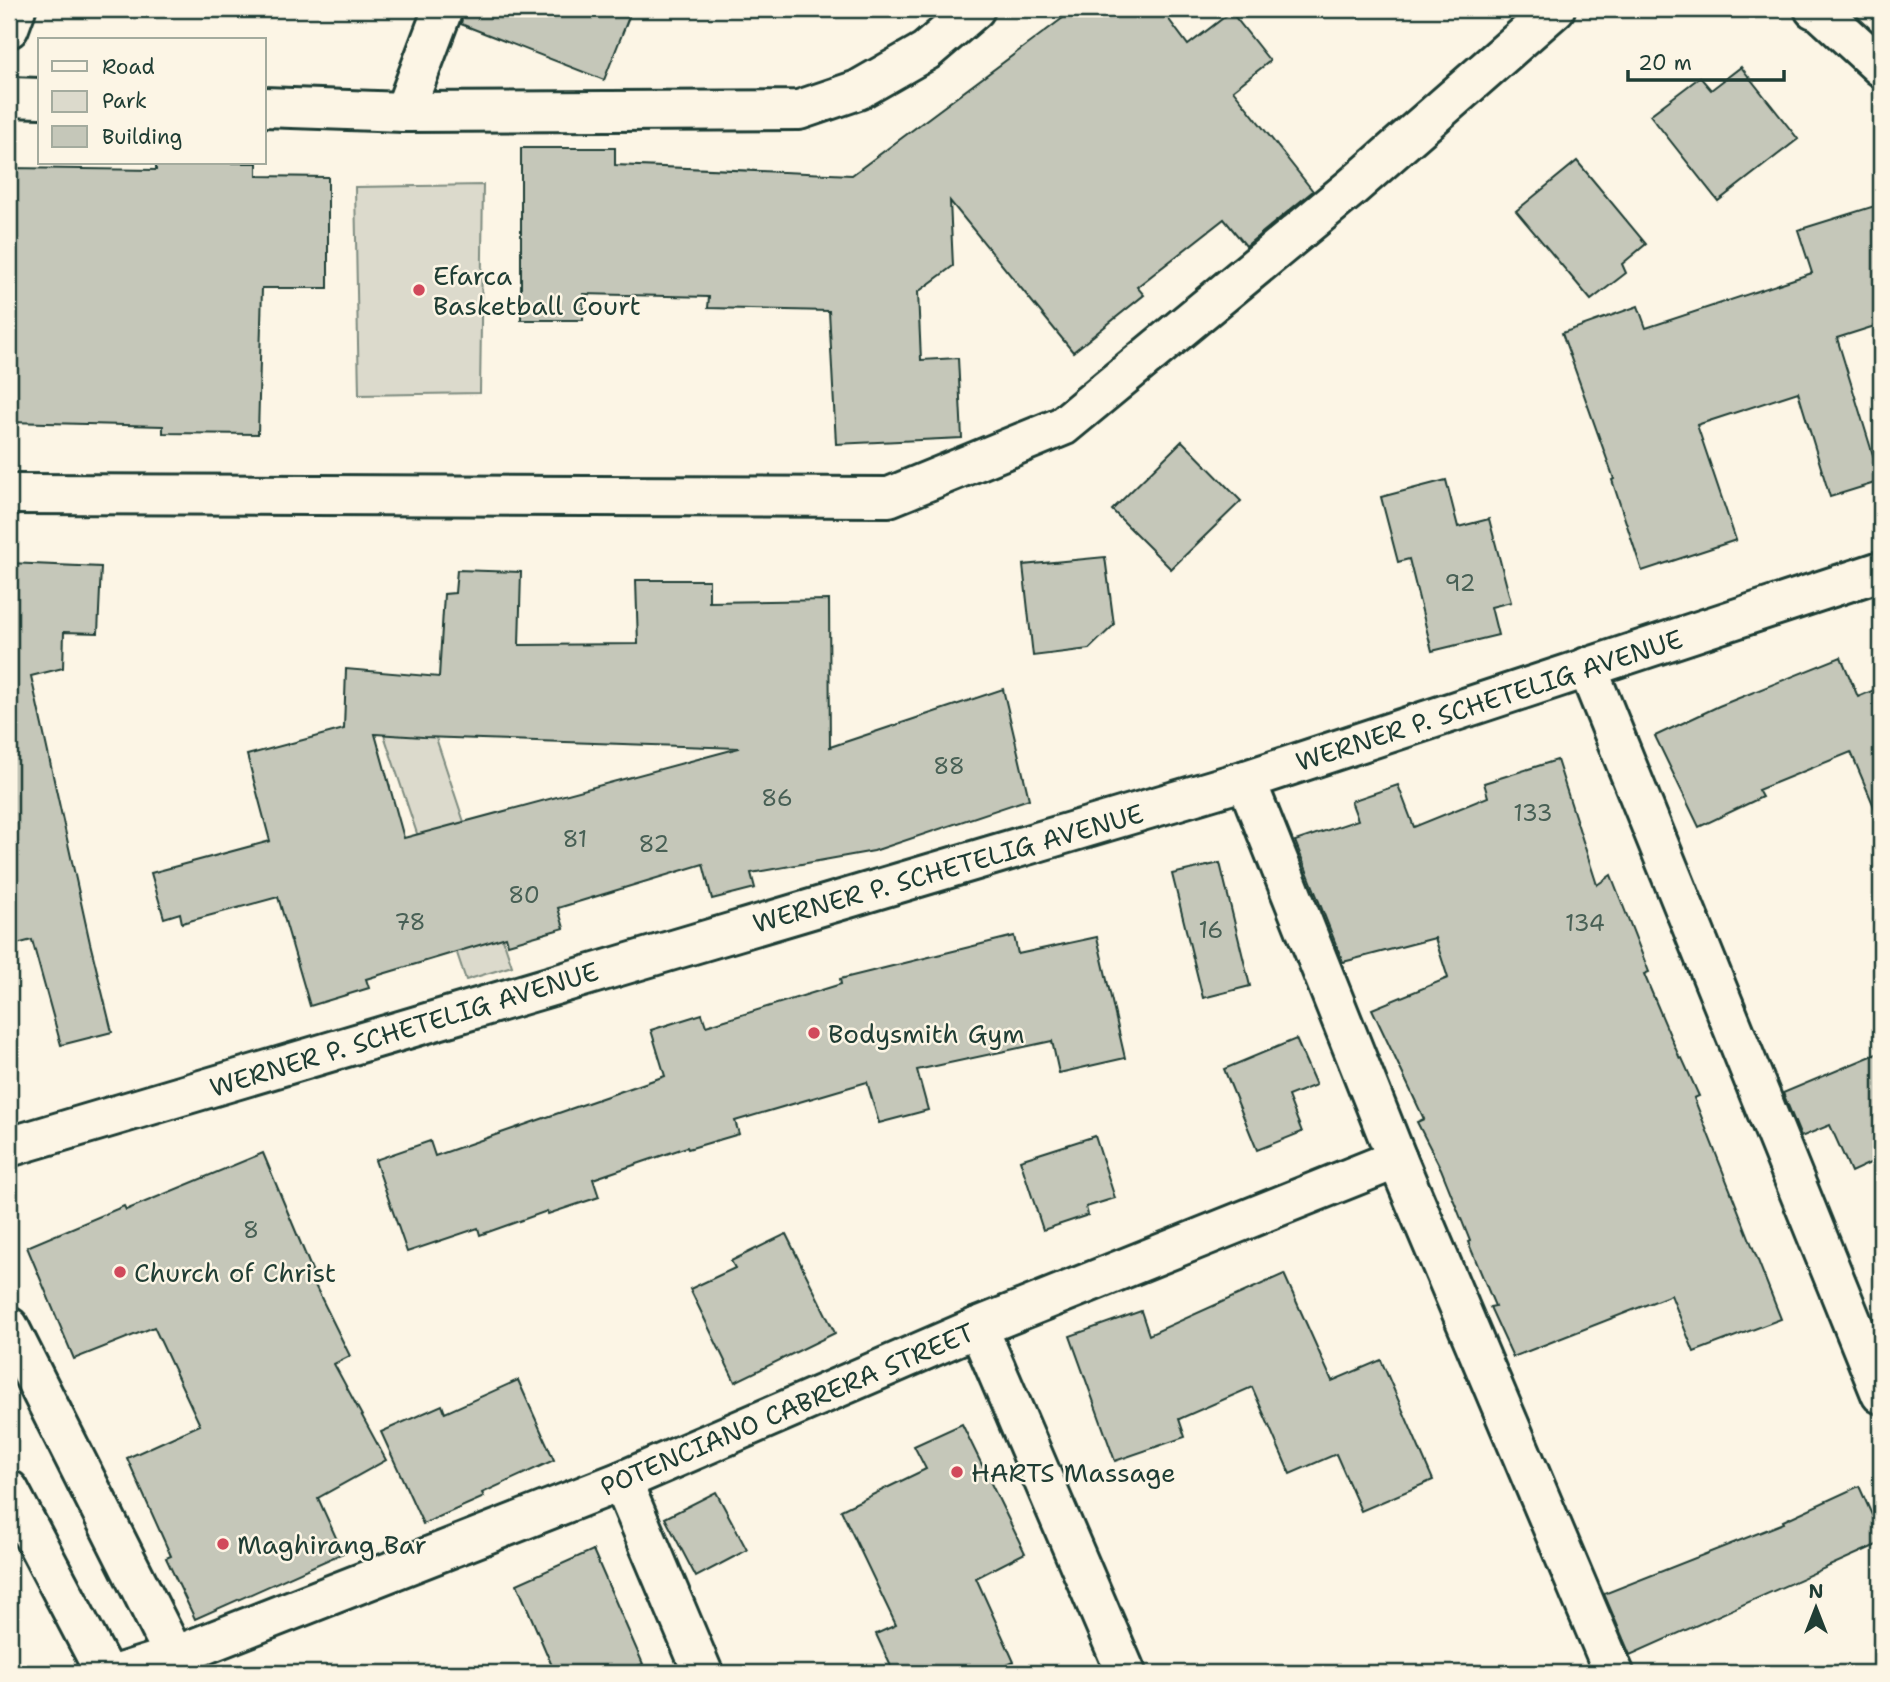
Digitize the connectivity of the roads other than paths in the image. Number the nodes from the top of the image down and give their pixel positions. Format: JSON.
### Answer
{"nodes":[{"id":1,"x":16,"y":9,"type":"edge"},
{"id":2,"x":443,"y":9,"type":"edge"},
{"id":3,"x":975,"y":9,"type":"edge"},
{"id":4,"x":1555,"y":9,"type":"edge"},
{"id":5,"x":1814,"y":9,"type":"edge"},
{"id":6,"x":9,"y":28,"type":"edge"},
{"id":7,"x":1881,"y":66,"type":"edge"},
{"id":8,"x":9,"y":97,"type":"edge"},
{"id":9,"x":38,"y":98,"type":"edge"},
{"id":10,"x":266,"y":107,"type":"edge"},
{"id":11,"x":404,"y":112,"type":"junction"},
{"id":12,"x":9,"y":494,"type":"edge"},
{"id":13,"x":1881,"y":571,"type":"edge"},
{"id":14,"x":1587,"y":667,"type":"junction"},
{"id":15,"x":1246,"y":780,"type":"junction"},
{"id":16,"x":9,"y":1147,"type":"edge"},
{"id":17,"x":1397,"y":1159,"type":"junction"},
{"id":18,"x":9,"y":1326,"type":"edge"},
{"id":19,"x":978,"y":1327,"type":"junction"},
{"id":20,"x":1881,"y":1394,"type":"edge"},
{"id":21,"x":622,"y":1481,"type":"junction"},
{"id":22,"x":9,"y":1490,"type":"edge"},
{"id":23,"x":179,"y":1664,"type":"edge"},
{"id":24,"x":105,"y":1673,"type":"edge"},
{"id":25,"x":120,"y":1673,"type":"edge"},
{"id":26,"x":703,"y":1673,"type":"edge"},
{"id":27,"x":1126,"y":1673,"type":"edge"},
{"id":28,"x":1614,"y":1673,"type":"edge"}],
"edges":[{"from":1,"to":6,"type":"street"},
{"from":2,"to":11,"type":"street"},
{"from":3,"to":11,"type":"street"},
{"from":4,"to":12,"type":"street"},
{"from":5,"to":7,"type":"street"},
{"from":8,"to":9,"type":"street"},
{"from":10,"to":11,"type":"street"},
{"from":13,"to":14,"type":"street","name":"WERNER P. SCHETELIG AVENUE"},
{"from":14,"to":15,"type":"street","name":"WERNER P. SCHETELIG AVENUE"},
{"from":14,"to":20,"type":"street"},
{"from":15,"to":16,"type":"street","name":"WERNER P. SCHETELIG AVENUE"},
{"from":15,"to":17,"type":"street"},
{"from":17,"to":19,"type":"street","name":"POTENCIANO CABRERA STREET"},
{"from":17,"to":28,"type":"street"},
{"from":18,"to":23,"type":"street"},
{"from":19,"to":21,"type":"street","name":"POTENCIANO CABRERA STREET"},
{"from":19,"to":27,"type":"street"},
{"from":21,"to":23,"type":"street","name":"POTENCIANO CABRERA STREET"},
{"from":21,"to":26,"type":"street"},
{"from":22,"to":24,"type":"street"},
{"from":23,"to":25,"type":"street","name":"POTENCIANO CABRERA STREET"}]}
